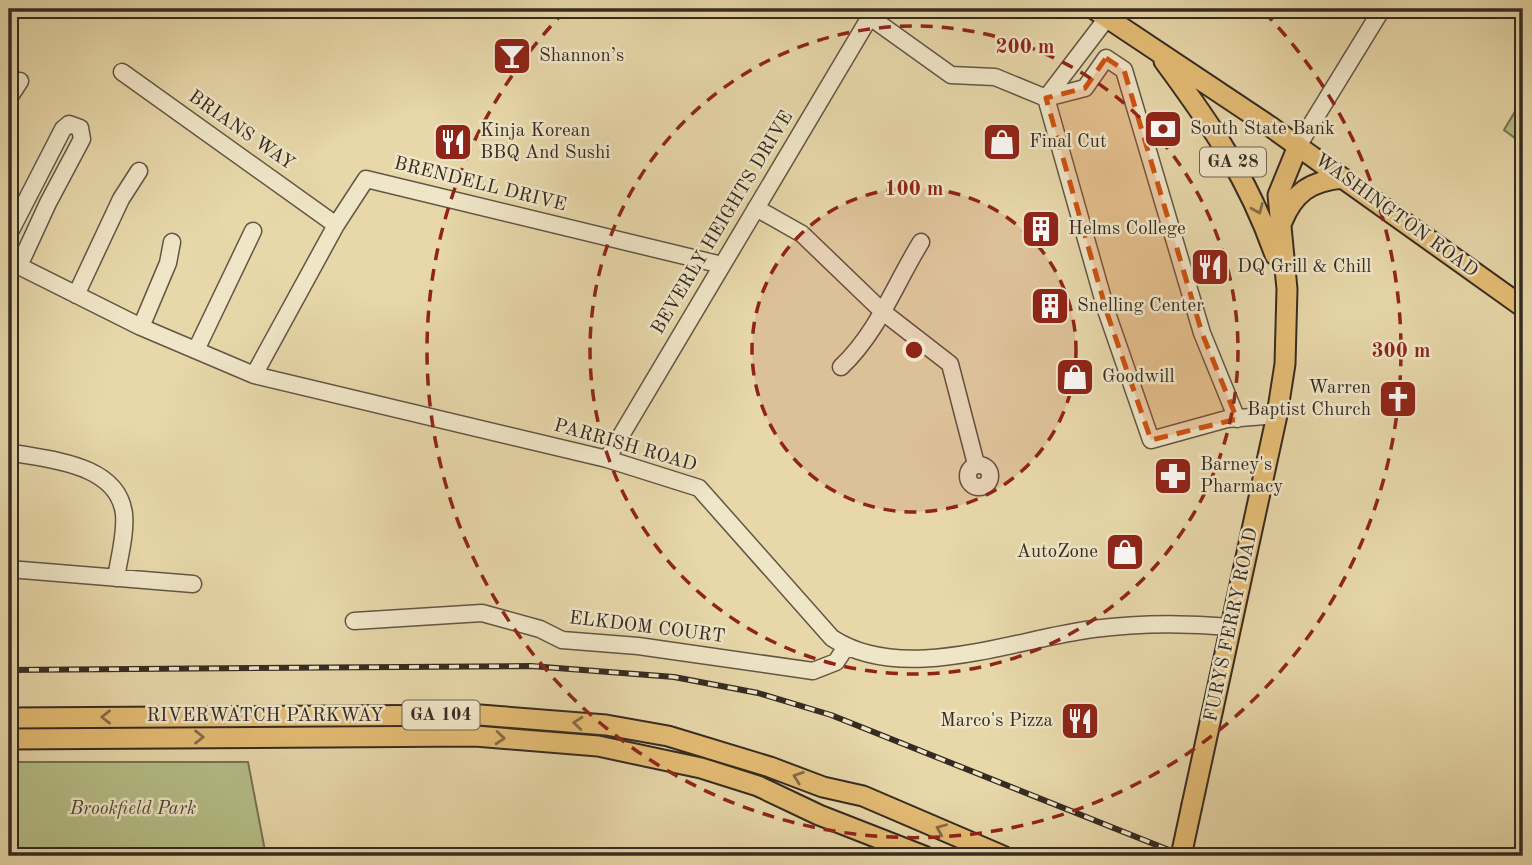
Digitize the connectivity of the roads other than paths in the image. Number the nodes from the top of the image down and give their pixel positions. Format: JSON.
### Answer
{"nodes":[{"id":1,"x":1382,"y":9,"type":"edge"},
{"id":2,"x":873,"y":13,"type":"edge"},
{"id":3,"x":1100,"y":13,"type":"edge"},
{"id":4,"x":1155,"y":49,"type":"junction"},
{"id":5,"x":122,"y":72,"type":"dead end"},
{"id":6,"x":20,"y":81,"type":"dead end"},
{"id":7,"x":9,"y":98,"type":"edge"},
{"id":8,"x":1046,"y":98,"type":"junction"},
{"id":9,"x":1298,"y":146,"type":"junction"},
{"id":10,"x":139,"y":171,"type":"dead end"},
{"id":11,"x":1343,"y":178,"type":"junction"},
{"id":12,"x":756,"y":208,"type":"junction"},
{"id":13,"x":336,"y":225,"type":"junction"},
{"id":14,"x":1280,"y":226,"type":"junction"},
{"id":15,"x":253,"y":231,"type":"dead end"},
{"id":16,"x":9,"y":234,"type":"edge"},
{"id":17,"x":172,"y":242,"type":"dead end"},
{"id":18,"x":920,"y":242,"type":"dead end"},
{"id":19,"x":14,"y":264,"type":"edge"},
{"id":20,"x":722,"y":265,"type":"junction"},
{"id":21,"x":1287,"y":289,"type":"junction"},
{"id":22,"x":76,"y":295,"type":"junction"},
{"id":23,"x":1523,"y":307,"type":"edge"},
{"id":24,"x":883,"y":312,"type":"junction"},
{"id":25,"x":141,"y":327,"type":"junction"},
{"id":26,"x":196,"y":350,"type":"junction"},
{"id":27,"x":841,"y":367,"type":"dead end"},
{"id":28,"x":254,"y":374,"type":"junction"},
{"id":29,"x":1277,"y":415,"type":"junction"},
{"id":30,"x":1237,"y":419,"type":"junction"},
{"id":31,"x":9,"y":452,"type":"edge"},
{"id":32,"x":607,"y":459,"type":"junction"},
{"id":33,"x":976,"y":464,"type":"dead end"},
{"id":34,"x":9,"y":569,"type":"edge"},
{"id":35,"x":116,"y":578,"type":"junction"},
{"id":36,"x":193,"y":584,"type":"dead end"},
{"id":37,"x":354,"y":621,"type":"dead end"},
{"id":38,"x":1231,"y":627,"type":"junction"},
{"id":39,"x":846,"y":647,"type":"junction"},
{"id":40,"x":9,"y":718,"type":"edge"},
{"id":41,"x":9,"y":739,"type":"edge"},
{"id":42,"x":924,"y":856,"type":"edge"},
{"id":43,"x":1003,"y":856,"type":"edge"},
{"id":44,"x":1181,"y":856,"type":"edge"}],
"edges":[{"from":1,"to":9,"type":"street"},
{"from":2,"to":8,"type":"street"},
{"from":2,"to":12,"type":"street","name":"BEVERLY HEIGHTS DRIVE"},
{"from":3,"to":4,"type":"main road","name":"WASHINGTON ROAD","number":"GA 28"},
{"from":3,"to":8,"type":"street"},
{"from":4,"to":9,"type":"main road","name":"WASHINGTON ROAD","number":"GA 28"},
{"from":4,"to":21,"type":"main road","number":"GA 28","one_way":true},
{"from":5,"to":13,"type":"street","name":"BRIANS WAY"},
{"from":6,"to":7,"type":"street"},
{"from":8,"to":30,"type":"street"},
{"from":8,"to":30,"type":"street"},
{"from":9,"to":11,"type":"main road","name":"WASHINGTON ROAD"},
{"from":9,"to":14,"type":"main road","name":"FURYS FERRY ROAD","number":"GA 28"},
{"from":10,"to":22,"type":"street"},
{"from":11,"to":14,"type":"main road"},
{"from":11,"to":23,"type":"main road","name":"WASHINGTON ROAD"},
{"from":12,"to":20,"type":"street","name":"BEVERLY HEIGHTS DRIVE"},
{"from":12,"to":24,"type":"street"},
{"from":13,"to":20,"type":"street","name":"BRENDELL DRIVE"},
{"from":13,"to":28,"type":"street","name":"BRENDELL DRIVE"},
{"from":14,"to":21,"type":"main road","name":"FURYS FERRY ROAD","number":"GA 28"},
{"from":15,"to":26,"type":"street"},
{"from":16,"to":19,"type":"street"},
{"from":17,"to":25,"type":"street"},
{"from":18,"to":24,"type":"street"},
{"from":19,"to":22,"type":"street","name":"PARRISH ROAD"},
{"from":20,"to":32,"type":"street","name":"BEVERLY HEIGHTS DRIVE"},
{"from":21,"to":29,"type":"main road","name":"FURYS FERRY ROAD","number":"GA 28"},
{"from":22,"to":25,"type":"street","name":"PARRISH ROAD"},
{"from":24,"to":27,"type":"street"},
{"from":24,"to":33,"type":"street"},
{"from":25,"to":26,"type":"street","name":"PARRISH ROAD"},
{"from":26,"to":28,"type":"street","name":"PARRISH ROAD"},
{"from":28,"to":32,"type":"street","name":"PARRISH ROAD"},
{"from":29,"to":30,"type":"street"},
{"from":29,"to":38,"type":"main road","name":"FURYS FERRY ROAD","number":"GA 28"},
{"from":31,"to":35,"type":"street"},
{"from":32,"to":39,"type":"street","name":"PARRISH ROAD"},
{"from":34,"to":35,"type":"street"},
{"from":35,"to":36,"type":"street"},
{"from":37,"to":39,"type":"street","name":"ELKDOM COURT"},
{"from":38,"to":39,"type":"street","name":"PARRISH ROAD"},
{"from":38,"to":44,"type":"main road","name":"FURYS FERRY ROAD","number":"GA 28","bridge":true},
{"from":43,"to":40,"type":"main road","name":"RIVERWATCH PARKWAY","number":"GA 104","one_way":true},
{"from":41,"to":42,"type":"main road","name":"RIVERWATCH PARKWAY","number":"GA 104","one_way":true}]}
